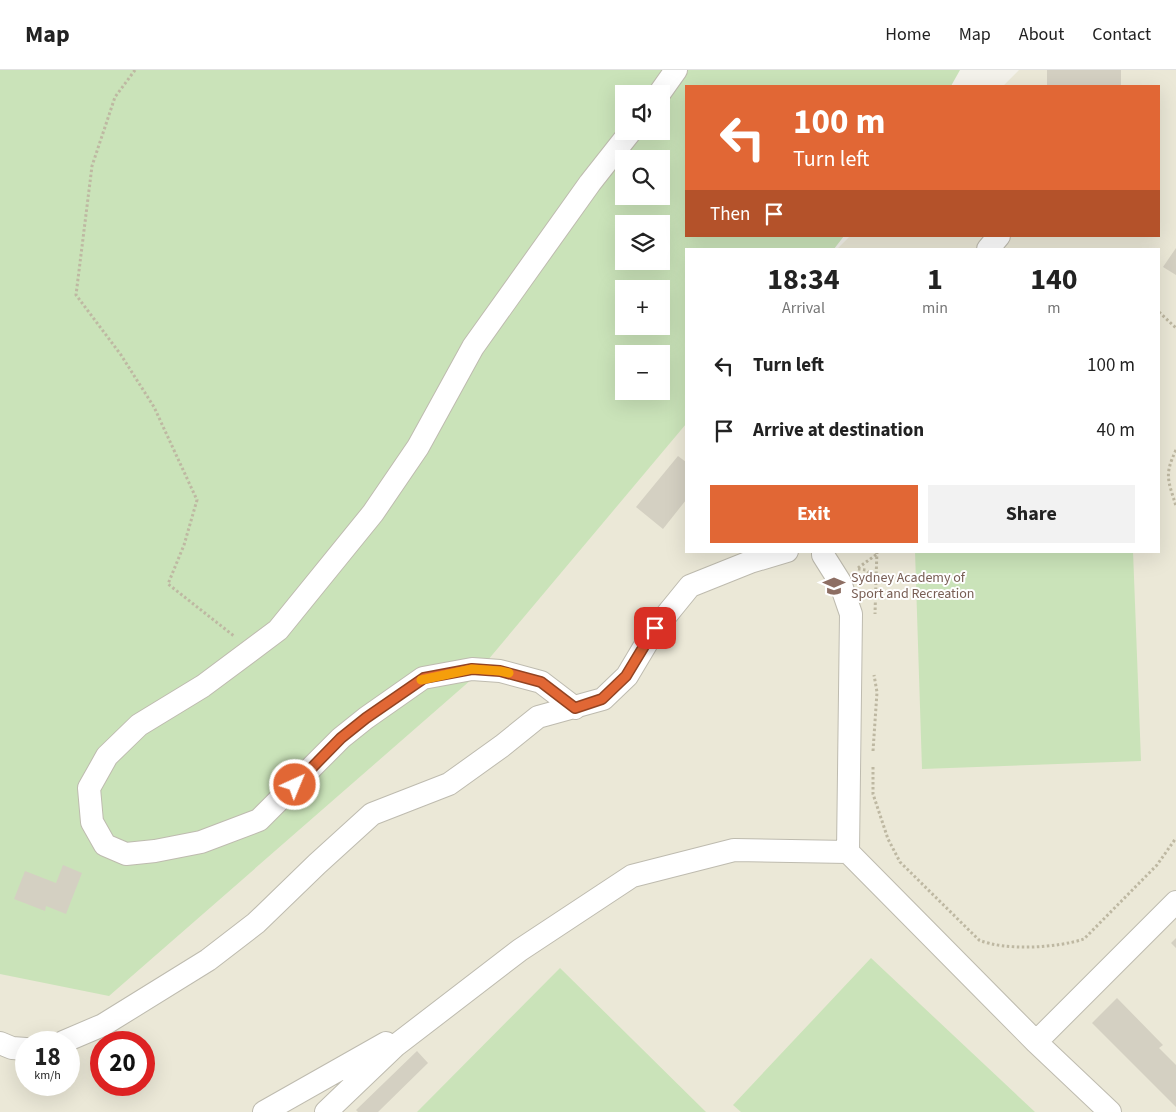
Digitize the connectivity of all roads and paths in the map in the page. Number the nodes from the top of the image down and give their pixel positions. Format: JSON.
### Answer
{"nodes":[{"id":1,"x":135,"y":70,"type":"edge"},
{"id":2,"x":676,"y":70,"type":"edge"},
{"id":3,"x":665,"y":85,"type":"edge"},
{"id":4,"x":624,"y":140,"type":"edge"},
{"id":5,"x":998,"y":237,"type":"edge"},
{"id":6,"x":989,"y":248,"type":"edge"},
{"id":7,"x":1160,"y":313,"type":"edge"},
{"id":8,"x":1176,"y":328,"type":"edge"},
{"id":9,"x":1176,"y":450,"type":"edge"},
{"id":10,"x":1176,"y":506,"type":"edge"},
{"id":11,"x":780,"y":553,"type":"edge"},
{"id":12,"x":819,"y":553,"type":"edge"},
{"id":13,"x":877,"y":553,"type":"edge"},
{"id":14,"x":847,"y":573,"type":"junction"},
{"id":15,"x":876,"y":579,"type":"junction"},
{"id":16,"x":874,"y":619,"type":"dead end"},
{"id":17,"x":237,"y":638,"type":"dead end"},
{"id":18,"x":873,"y":669,"type":"dead end"},
{"id":19,"x":575,"y":708,"type":"junction"},
{"id":20,"x":873,"y":756,"type":"dead end"},
{"id":21,"x":873,"y":765,"type":"dead end"},
{"id":22,"x":1176,"y":838,"type":"edge"},
{"id":23,"x":848,"y":852,"type":"junction"},
{"id":24,"x":1176,"y":902,"type":"edge"},
{"id":25,"x":435,"y":1015,"type":"junction"},
{"id":26,"x":80,"y":1035,"type":"edge"},
{"id":27,"x":1036,"y":1042,"type":"junction"},
{"id":28,"x":0,"y":1043,"type":"edge"},
{"id":29,"x":15,"y":1048,"type":"edge"},
{"id":30,"x":264,"y":1112,"type":"edge"},
{"id":31,"x":326,"y":1112,"type":"edge"},
{"id":32,"x":1110,"y":1112,"type":"edge"}],
"edges":[{"from":1,"to":17,"type":"path"},
{"from":2,"to":3,"type":"lane"},
{"from":4,"to":19,"type":"lane"},
{"from":5,"to":6,"type":"lane"},
{"from":7,"to":8,"type":"path"},
{"from":9,"to":10,"type":"path"},
{"from":11,"to":19,"type":"lane"},
{"from":12,"to":14,"type":"lane"},
{"from":13,"to":14,"type":"path"},
{"from":13,"to":15,"type":"path"},
{"from":14,"to":15,"type":"path"},
{"from":14,"to":23,"type":"lane"},
{"from":15,"to":16,"type":"path"},
{"from":18,"to":20,"type":"path"},
{"from":19,"to":26,"type":"lane"},
{"from":21,"to":22,"type":"path"},
{"from":23,"to":25,"type":"lane"},
{"from":23,"to":27,"type":"lane"},
{"from":24,"to":27,"type":"lane"},
{"from":25,"to":30,"type":"lane"},
{"from":25,"to":31,"type":"lane"},
{"from":27,"to":32,"type":"lane"},
{"from":28,"to":29,"type":"lane"}]}
